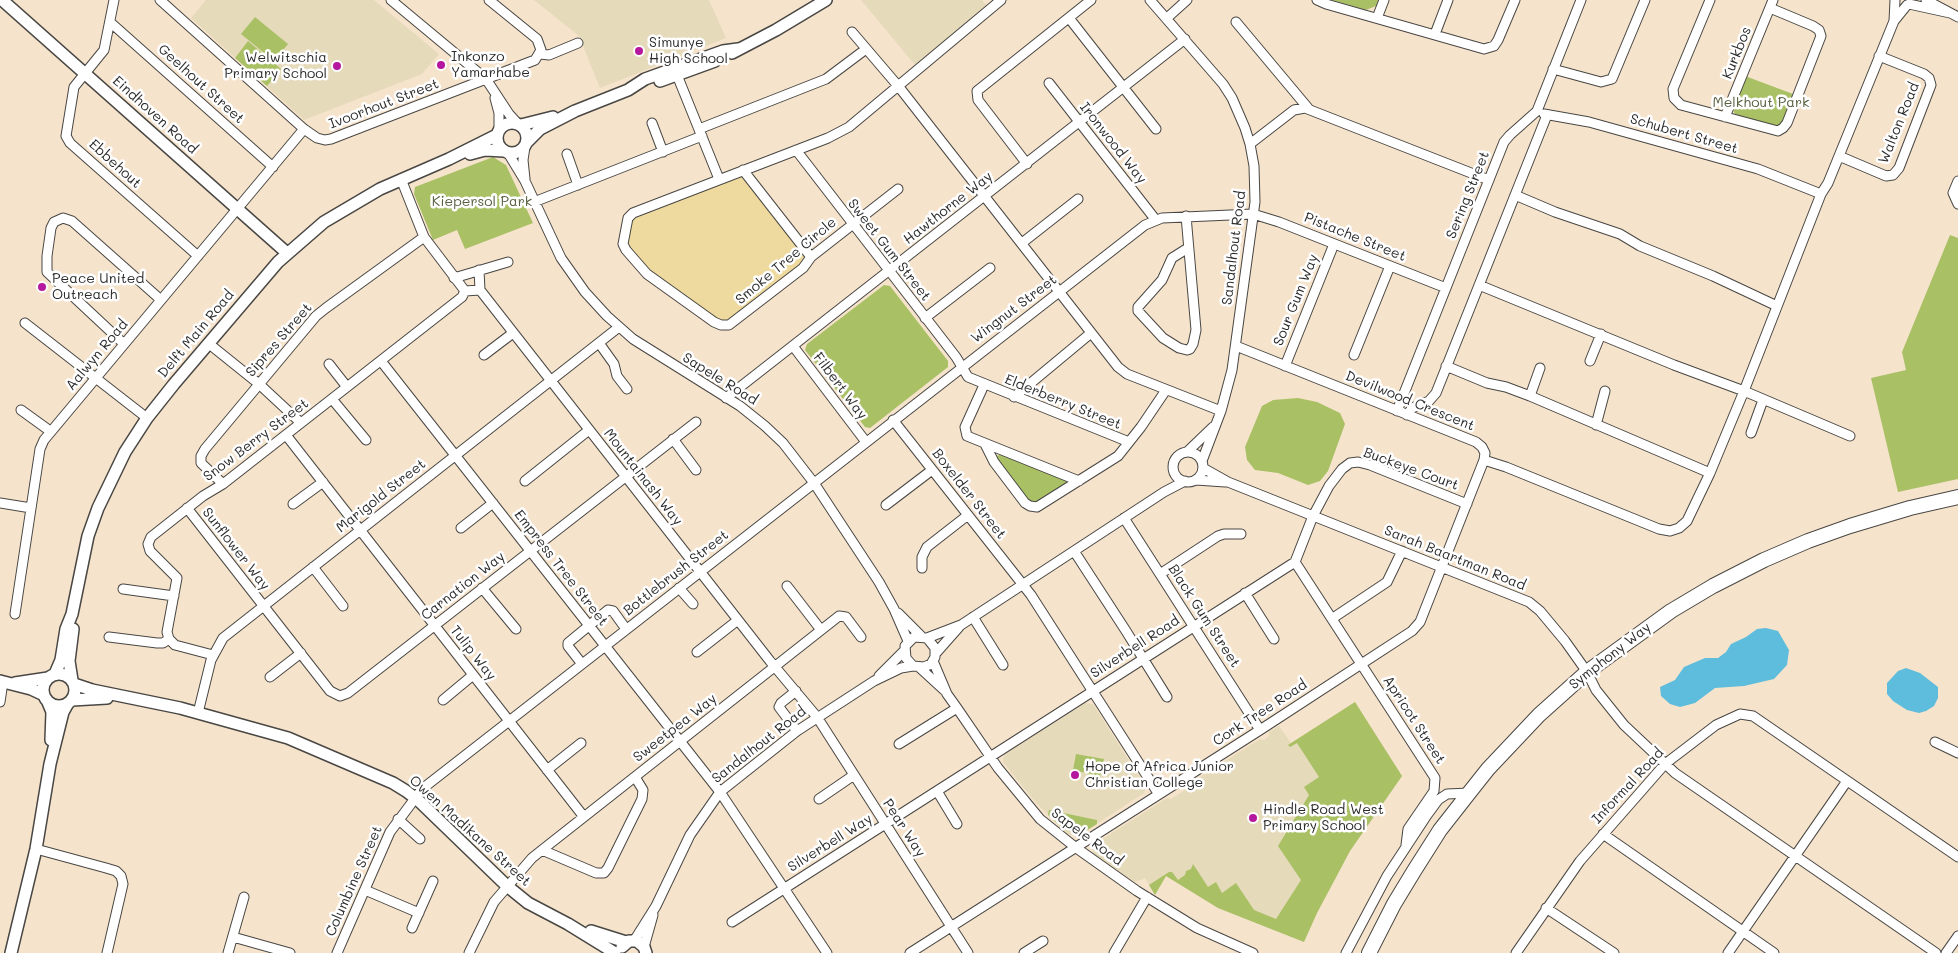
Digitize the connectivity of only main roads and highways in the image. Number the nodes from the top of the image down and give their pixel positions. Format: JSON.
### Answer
{"nodes":[{"id":1,"x":1958,"y":497,"type":"edge"},
{"id":2,"x":1369,"y":953,"type":"edge"}],
"edges":[{"from":1,"to":2,"type":"main road","name":"Symphony Way"}]}
